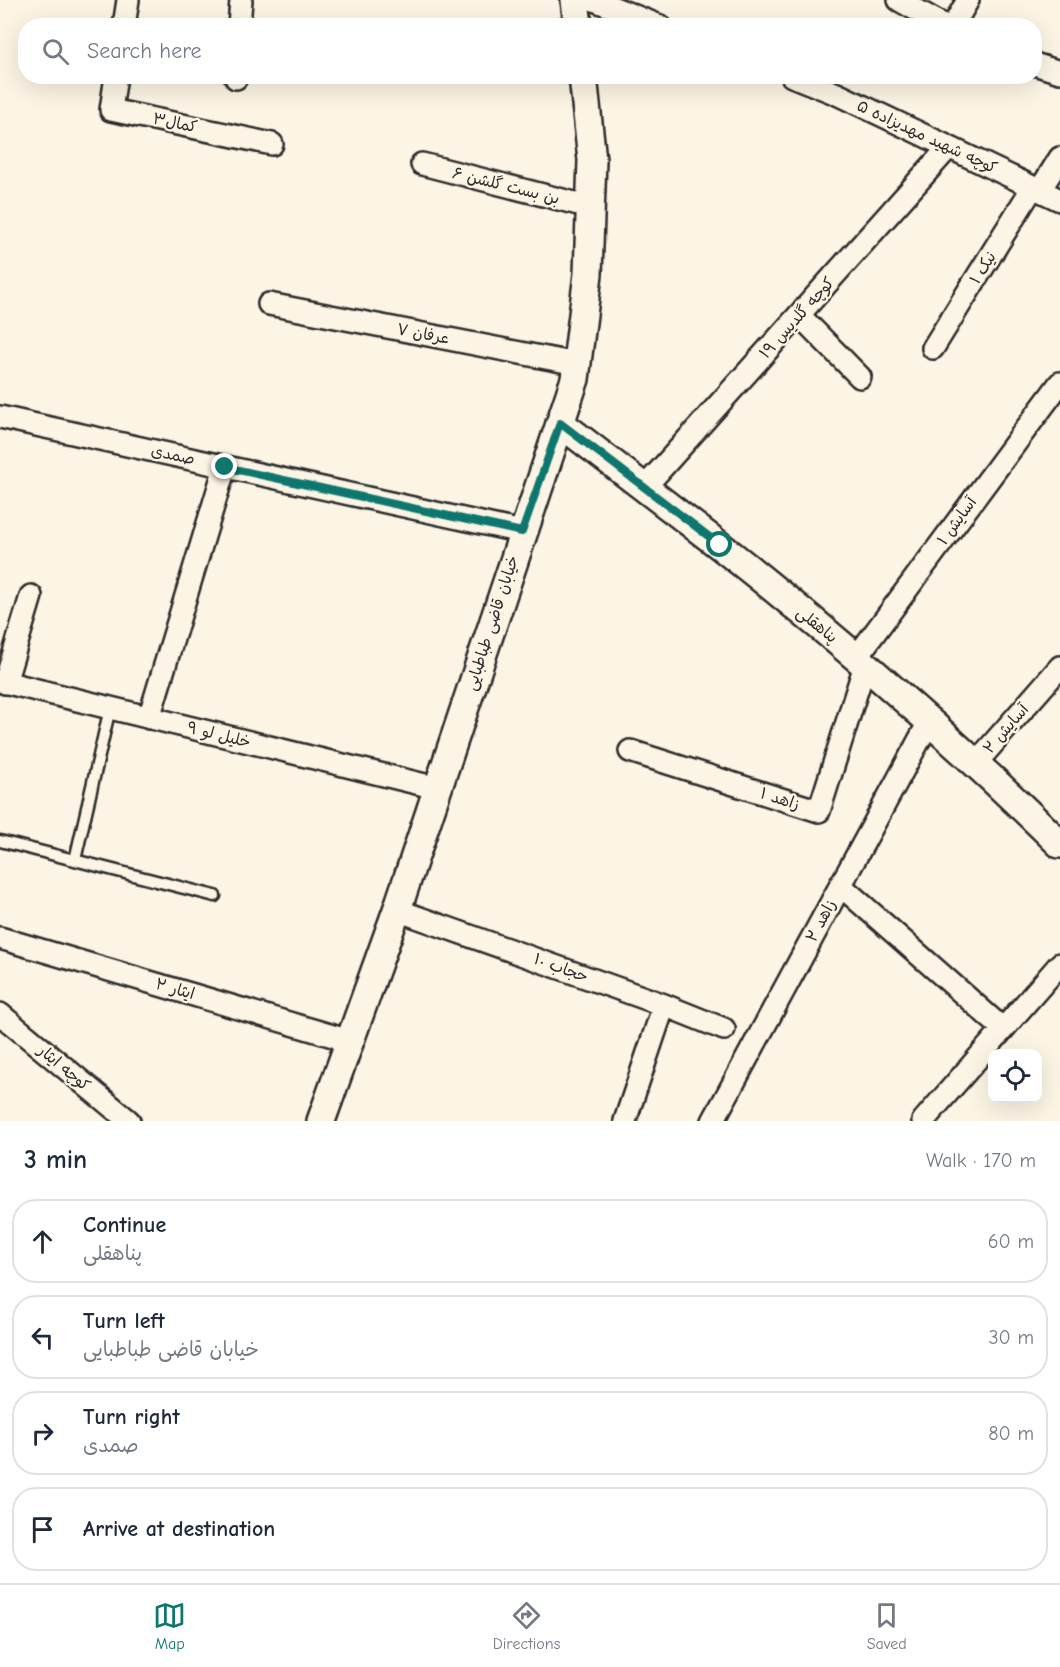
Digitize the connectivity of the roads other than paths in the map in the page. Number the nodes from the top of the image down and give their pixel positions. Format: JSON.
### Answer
{"nodes":[{"id":1,"x":128,"y":0,"type":"edge"},
{"id":2,"x":241,"y":0,"type":"edge"},
{"id":3,"x":575,"y":0,"type":"edge"},
{"id":4,"x":594,"y":0,"type":"edge"},
{"id":5,"x":899,"y":0,"type":"edge"},
{"id":6,"x":968,"y":0,"type":"edge"},
{"id":7,"x":125,"y":18,"type":"edge"},
{"id":8,"x":240,"y":18,"type":"edge"},
{"id":9,"x":577,"y":18,"type":"edge"},
{"id":10,"x":640,"y":18,"type":"edge"},
{"id":11,"x":931,"y":18,"type":"edge"},
{"id":12,"x":958,"y":18,"type":"edge"},
{"id":13,"x":1042,"y":66,"type":"edge"},
{"id":14,"x":1060,"y":72,"type":"edge"},
{"id":15,"x":115,"y":84,"type":"edge"},
{"id":16,"x":584,"y":84,"type":"edge"},
{"id":17,"x":812,"y":84,"type":"edge"},
{"id":18,"x":272,"y":144,"type":"dead end"},
{"id":19,"x":949,"y":147,"type":"junction"},
{"id":20,"x":1060,"y":158,"type":"edge"},
{"id":21,"x":422,"y":164,"type":"dead end"},
{"id":22,"x":1036,"y":189,"type":"junction"},
{"id":23,"x":1060,"y":200,"type":"edge"},
{"id":24,"x":590,"y":207,"type":"junction"},
{"id":25,"x":269,"y":304,"type":"dead end"},
{"id":26,"x":799,"y":315,"type":"junction"},
{"id":27,"x":933,"y":348,"type":"dead end"},
{"id":28,"x":577,"y":364,"type":"junction"},
{"id":29,"x":860,"y":376,"type":"dead end"},
{"id":30,"x":1059,"y":383,"type":"edge"},
{"id":31,"x":0,"y":417,"type":"edge"},
{"id":32,"x":560,"y":423,"type":"junction"},
{"id":33,"x":225,"y":467,"type":"junction"},
{"id":34,"x":644,"y":488,"type":"junction"},
{"id":35,"x":522,"y":532,"type":"junction"},
{"id":36,"x":31,"y":596,"type":"dead end"},
{"id":37,"x":860,"y":661,"type":"junction"},
{"id":38,"x":1060,"y":667,"type":"edge"},
{"id":39,"x":2,"y":682,"type":"edge"},
{"id":40,"x":110,"y":708,"type":"junction"},
{"id":41,"x":149,"y":718,"type":"junction"},
{"id":42,"x":929,"y":722,"type":"junction"},
{"id":43,"x":630,"y":751,"type":"dead end"},
{"id":44,"x":976,"y":763,"type":"junction"},
{"id":45,"x":437,"y":788,"type":"junction"},
{"id":46,"x":1058,"y":839,"type":"edge"},
{"id":47,"x":0,"y":841,"type":"edge"},
{"id":48,"x":75,"y":860,"type":"junction"},
{"id":49,"x":840,"y":885,"type":"junction"},
{"id":50,"x":214,"y":896,"type":"dead end"},
{"id":51,"x":397,"y":910,"type":"junction"},
{"id":52,"x":0,"y":938,"type":"edge"},
{"id":53,"x":1060,"y":964,"type":"edge"},
{"id":54,"x":664,"y":1005,"type":"junction"},
{"id":55,"x":0,"y":1014,"type":"edge"},
{"id":56,"x":724,"y":1029,"type":"dead end"},
{"id":57,"x":1003,"y":1029,"type":"junction"},
{"id":58,"x":350,"y":1041,"type":"junction"},
{"id":59,"x":129,"y":1121,"type":"edge"},
{"id":60,"x":321,"y":1121,"type":"edge"},
{"id":61,"x":625,"y":1121,"type":"edge"},
{"id":62,"x":713,"y":1121,"type":"edge"},
{"id":63,"x":923,"y":1121,"type":"edge"}],
"edges":[{"from":1,"to":7,"type":"street"},
{"from":2,"to":8,"type":"street"},
{"from":3,"to":9,"type":"street"},
{"from":4,"to":10,"type":"street"},
{"from":5,"to":11,"type":"street"},
{"from":6,"to":12,"type":"street"},
{"from":13,"to":14,"type":"street"},
{"from":15,"to":18,"type":"street","name":"کمال۳"},
{"from":16,"to":24,"type":"street","name":"خیابان قاضی طباطبایی"},
{"from":17,"to":19,"type":"street","name":"کوچه شهید مهدیزاده ۵"},
{"from":19,"to":22,"type":"street","name":"کوچه شهید مهدیزاده ۵"},
{"from":19,"to":26,"type":"street","name":"کوچه گلدیس ۱۹"},
{"from":20,"to":22,"type":"street","name":"نیک ۱"},
{"from":21,"to":24,"type":"street","name":"بن بست گلشن ۶"},
{"from":22,"to":23,"type":"street","name":"کوچه شهید مهدیزاده ۵"},
{"from":22,"to":27,"type":"street","name":"نیک ۱"},
{"from":24,"to":28,"type":"street","name":"خیابان قاضی طباطبایی"},
{"from":25,"to":28,"type":"street","name":"عرفان ۷"},
{"from":26,"to":29,"type":"street"},
{"from":26,"to":34,"type":"street","name":"کوچه گلدیس ۱۹"},
{"from":28,"to":32,"type":"street","name":"خیابان قاضی طباطبایی"},
{"from":30,"to":37,"type":"street","name":"آسایش ۱"},
{"from":31,"to":33,"type":"street","name":"صمدی"},
{"from":32,"to":34,"type":"street","name":"پناهقلی"},
{"from":32,"to":35,"type":"street","name":"خیابان قاضی طباطبایی"},
{"from":33,"to":35,"type":"street","name":"صمدی"},
{"from":33,"to":41,"type":"street"},
{"from":34,"to":37,"type":"street","name":"پناهقلی"},
{"from":35,"to":45,"type":"street","name":"خیابان قاضی طباطبایی"},
{"from":36,"to":39,"type":"street"},
{"from":37,"to":42,"type":"street","name":"پناهقلی"},
{"from":37,"to":43,"type":"street","name":"زاهد ۱"},
{"from":38,"to":44,"type":"street","name":"آسایش ۲"},
{"from":39,"to":40,"type":"street","name":"خلیل لو ۹"},
{"from":40,"to":41,"type":"street","name":"خلیل لو ۹"},
{"from":40,"to":48,"type":"lane"},
{"from":41,"to":45,"type":"street","name":"خلیل لو ۹"},
{"from":42,"to":44,"type":"street","name":"پناهقلی"},
{"from":42,"to":49,"type":"street","name":"زاهد ۲"},
{"from":44,"to":46,"type":"street","name":"پناهقلی"},
{"from":45,"to":51,"type":"street","name":"خیابان قاضی طباطبایی"},
{"from":47,"to":48,"type":"lane"},
{"from":48,"to":50,"type":"lane"},
{"from":49,"to":57,"type":"street"},
{"from":49,"to":62,"type":"street","name":"زاهد ۲"},
{"from":51,"to":54,"type":"street","name":"حجاب ۱۰"},
{"from":51,"to":58,"type":"street","name":"خیابان قاضی طباطبایی"},
{"from":52,"to":58,"type":"street","name":"ایثار ۲"},
{"from":53,"to":57,"type":"street"},
{"from":54,"to":56,"type":"street","name":"حجاب ۱۰"},
{"from":54,"to":61,"type":"street"},
{"from":55,"to":59,"type":"street","name":"کوچه ایثار"},
{"from":57,"to":63,"type":"street"},
{"from":58,"to":60,"type":"street","name":"خیابان قاضی طباطبایی"}]}
